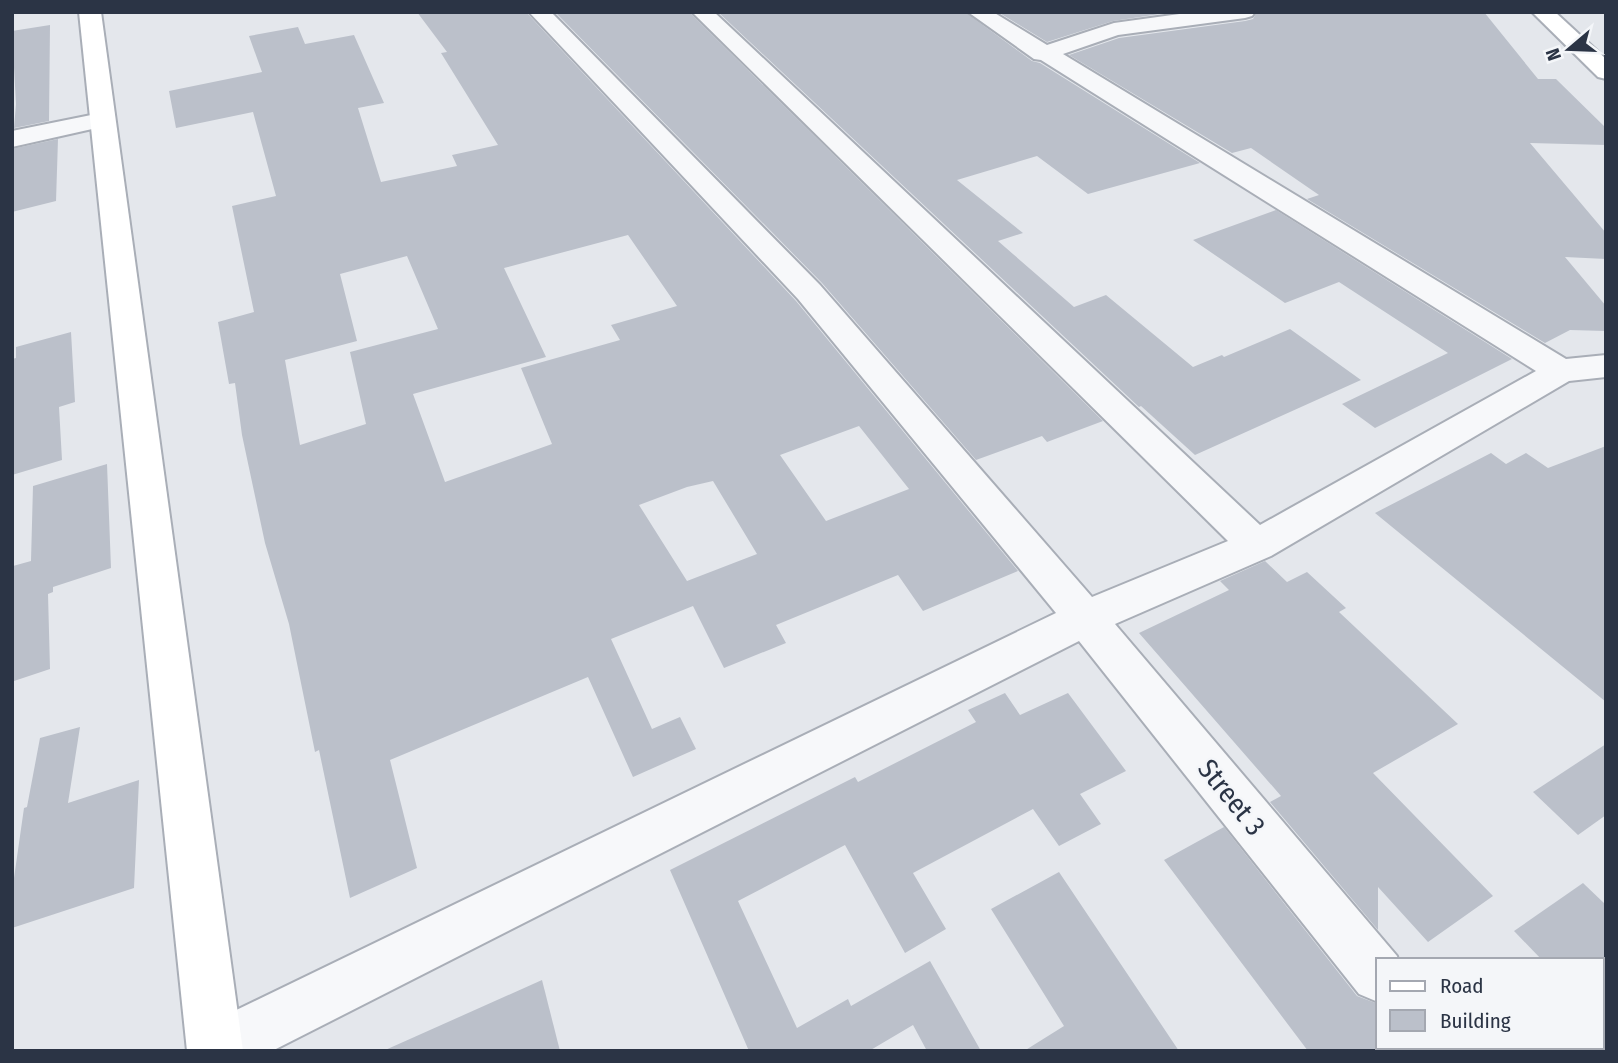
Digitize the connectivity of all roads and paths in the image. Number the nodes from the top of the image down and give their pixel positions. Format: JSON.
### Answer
{"nodes":[{"id":1,"x":90,"y":12,"type":"edge"},
{"id":2,"x":539,"y":12,"type":"edge"},
{"id":3,"x":702,"y":12,"type":"edge"},
{"id":4,"x":978,"y":12,"type":"edge"},
{"id":5,"x":1245,"y":12,"type":"edge"},
{"id":6,"x":1542,"y":12,"type":"edge"},
{"id":7,"x":1042,"y":54,"type":"junction"},
{"id":8,"x":1606,"y":72,"type":"edge"},
{"id":9,"x":101,"y":120,"type":"junction"},
{"id":10,"x":12,"y":139,"type":"edge"},
{"id":11,"x":1606,"y":366,"type":"edge"},
{"id":12,"x":1561,"y":370,"type":"junction"},
{"id":13,"x":1257,"y":545,"type":"junction"},
{"id":14,"x":1085,"y":618,"type":"junction"},
{"id":15,"x":1376,"y":973,"type":"edge"},
{"id":16,"x":215,"y":1050,"type":"edge"}],
"edges":[{"from":1,"to":9,"type":"main road"},
{"from":2,"to":14,"type":"street","name":"Street 3"},
{"from":3,"to":13,"type":"street"},
{"from":4,"to":7,"type":"street"},
{"from":5,"to":7,"type":"street"},
{"from":6,"to":8,"type":"main road"},
{"from":7,"to":12,"type":"street"},
{"from":9,"to":10,"type":"street"},
{"from":9,"to":16,"type":"main road"},
{"from":11,"to":12,"type":"street"},
{"from":12,"to":13,"type":"street"},
{"from":13,"to":14,"type":"street"},
{"from":14,"to":15,"type":"street","name":"Street 3"},
{"from":14,"to":16,"type":"street"}]}
